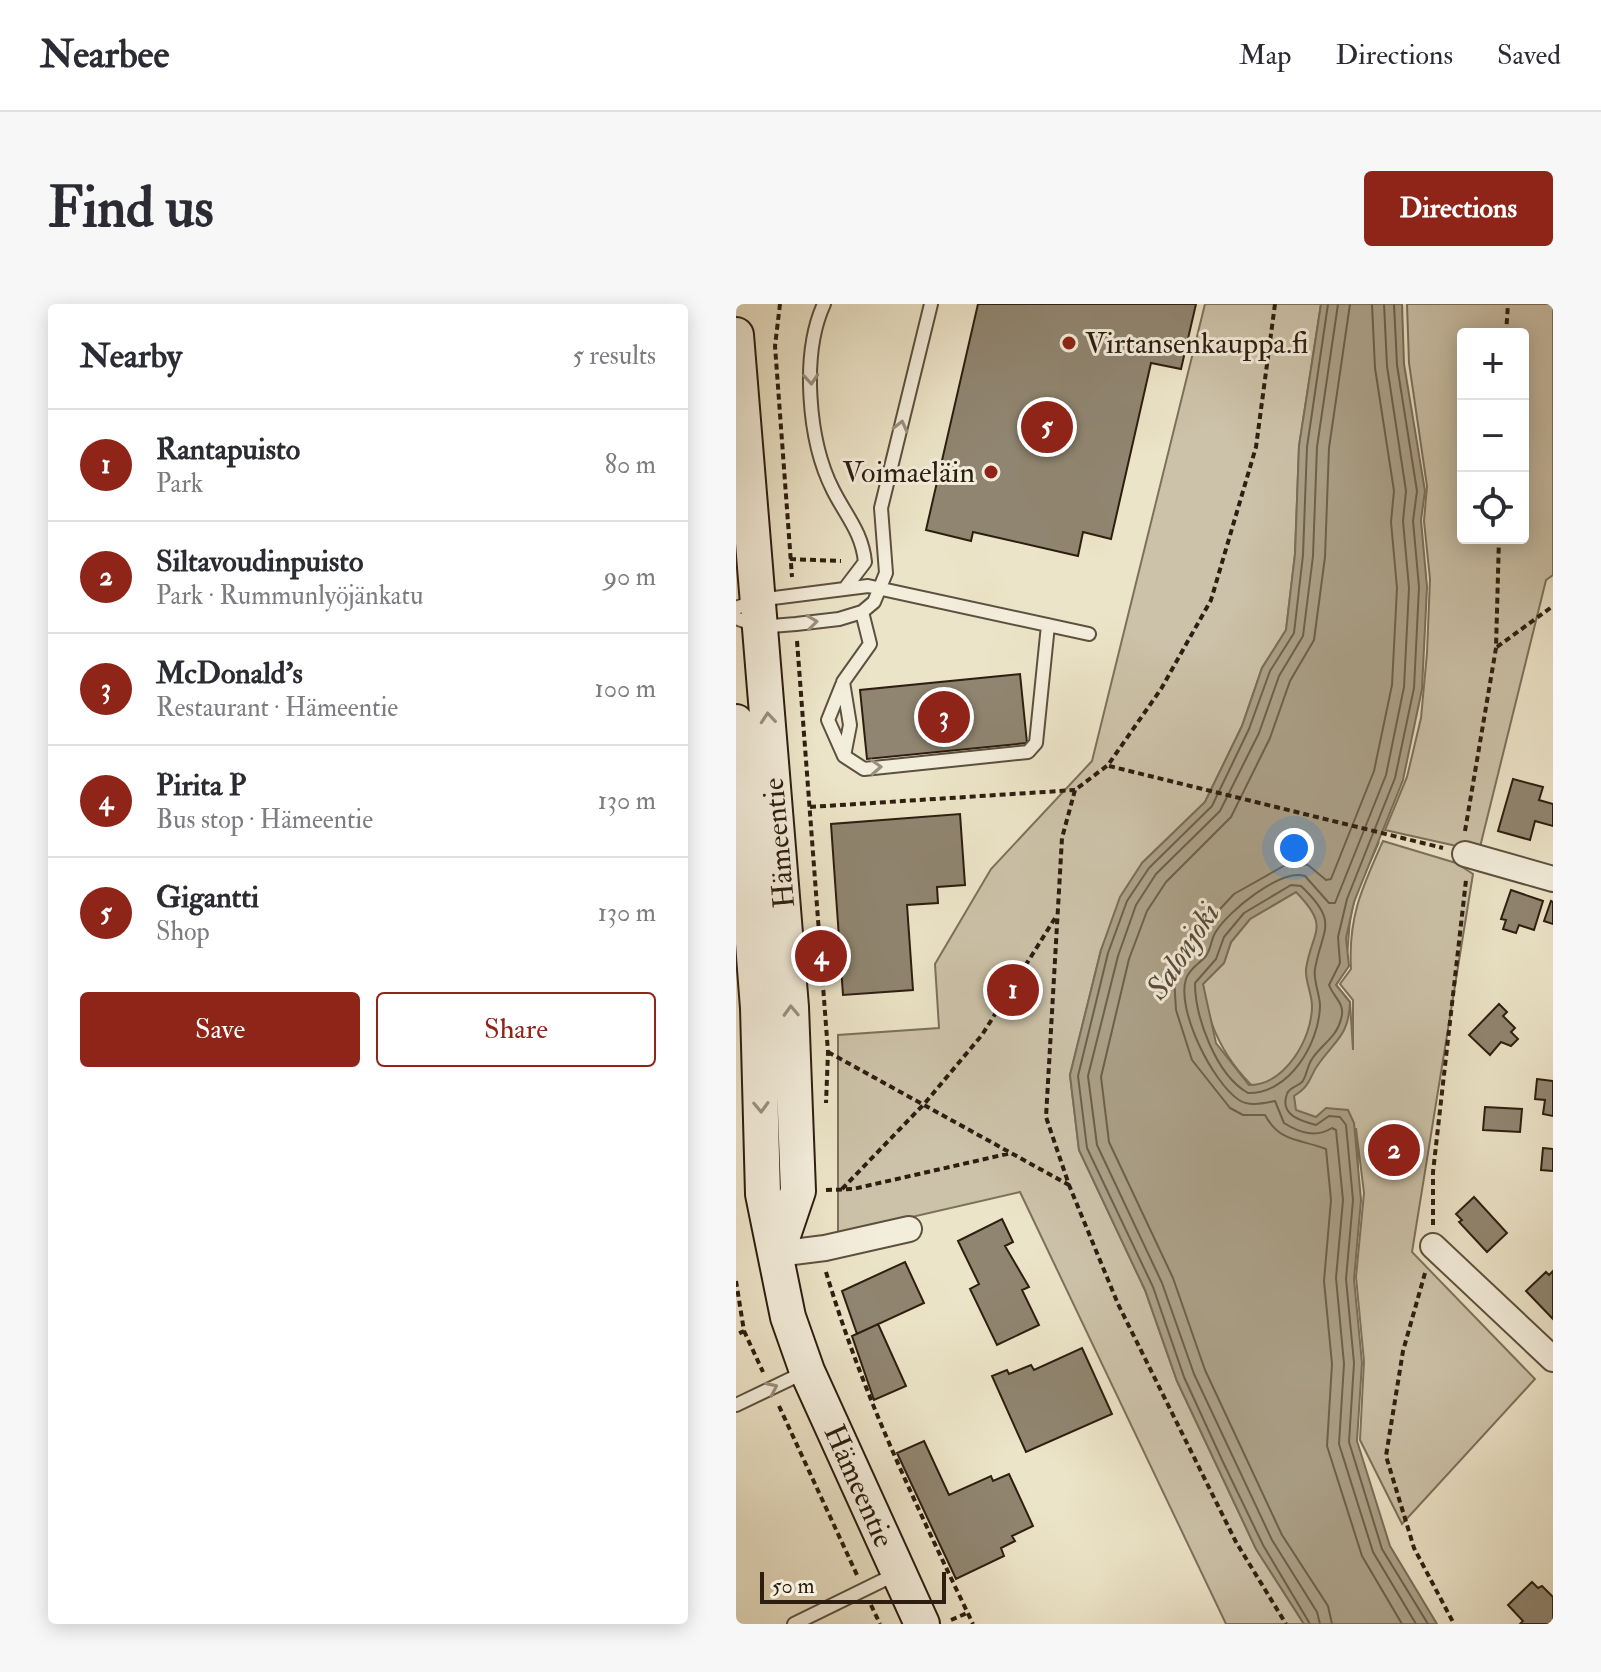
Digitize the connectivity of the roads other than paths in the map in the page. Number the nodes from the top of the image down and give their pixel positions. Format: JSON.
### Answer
{"nodes":[{"id":1,"x":824,"y":304,"type":"edge"},
{"id":2,"x":931,"y":304,"type":"edge"},
{"id":3,"x":736,"y":335,"type":"edge"},
{"id":4,"x":846,"y":587,"type":"junction"},
{"id":5,"x":882,"y":589,"type":"junction"},
{"id":6,"x":862,"y":612,"type":"junction"},
{"id":7,"x":748,"y":613,"type":"edge"},
{"id":8,"x":1048,"y":625,"type":"junction"},
{"id":9,"x":1089,"y":634,"type":"dead end"},
{"id":10,"x":843,"y":682,"type":"junction"},
{"id":11,"x":736,"y":722,"type":"edge"},
{"id":12,"x":844,"y":756,"type":"junction"},
{"id":13,"x":1465,"y":854,"type":"road end"},
{"id":14,"x":1553,"y":879,"type":"edge"},
{"id":15,"x":909,"y":1229,"type":"dead end"},
{"id":16,"x":1433,"y":1246,"type":"road end"},
{"id":17,"x":777,"y":1254,"type":"junction"},
{"id":18,"x":1553,"y":1359,"type":"edge"},
{"id":19,"x":807,"y":1371,"type":"junction"},
{"id":20,"x":736,"y":1405,"type":"edge"},
{"id":21,"x":899,"y":1573,"type":"junction"},
{"id":22,"x":794,"y":1624,"type":"edge"},
{"id":23,"x":922,"y":1624,"type":"edge"}],
"edges":[{"from":1,"to":4,"type":"lane","one_way":true},
{"from":5,"to":2,"type":"lane","one_way":true},
{"from":3,"to":7,"type":"main road","name":"Hämeentie"},
{"from":4,"to":5,"type":"lane"},
{"from":4,"to":7,"type":"lane"},
{"from":5,"to":6,"type":"lane"},
{"from":5,"to":8,"type":"lane"},
{"from":7,"to":6,"type":"lane","one_way":true},
{"from":6,"to":10,"type":"lane"},
{"from":17,"to":7,"type":"main road","name":"Hämeentie","one_way":true},
{"from":8,"to":9,"type":"lane"},
{"from":12,"to":8,"type":"lane","one_way":true},
{"from":10,"to":12,"type":"lane"},
{"from":10,"to":12,"type":"lane"},
{"from":11,"to":17,"type":"main road","name":"Hämeentie","one_way":true},
{"from":13,"to":14,"type":"street"},
{"from":15,"to":17,"type":"street"},
{"from":16,"to":18,"type":"street"},
{"from":17,"to":19,"type":"main road","name":"Hämeentie"},
{"from":20,"to":19,"type":"lane","one_way":true},
{"from":19,"to":21,"type":"main road","name":"Hämeentie"},
{"from":21,"to":22,"type":"lane"},
{"from":21,"to":23,"type":"main road","name":"Hämeentie"}]}
